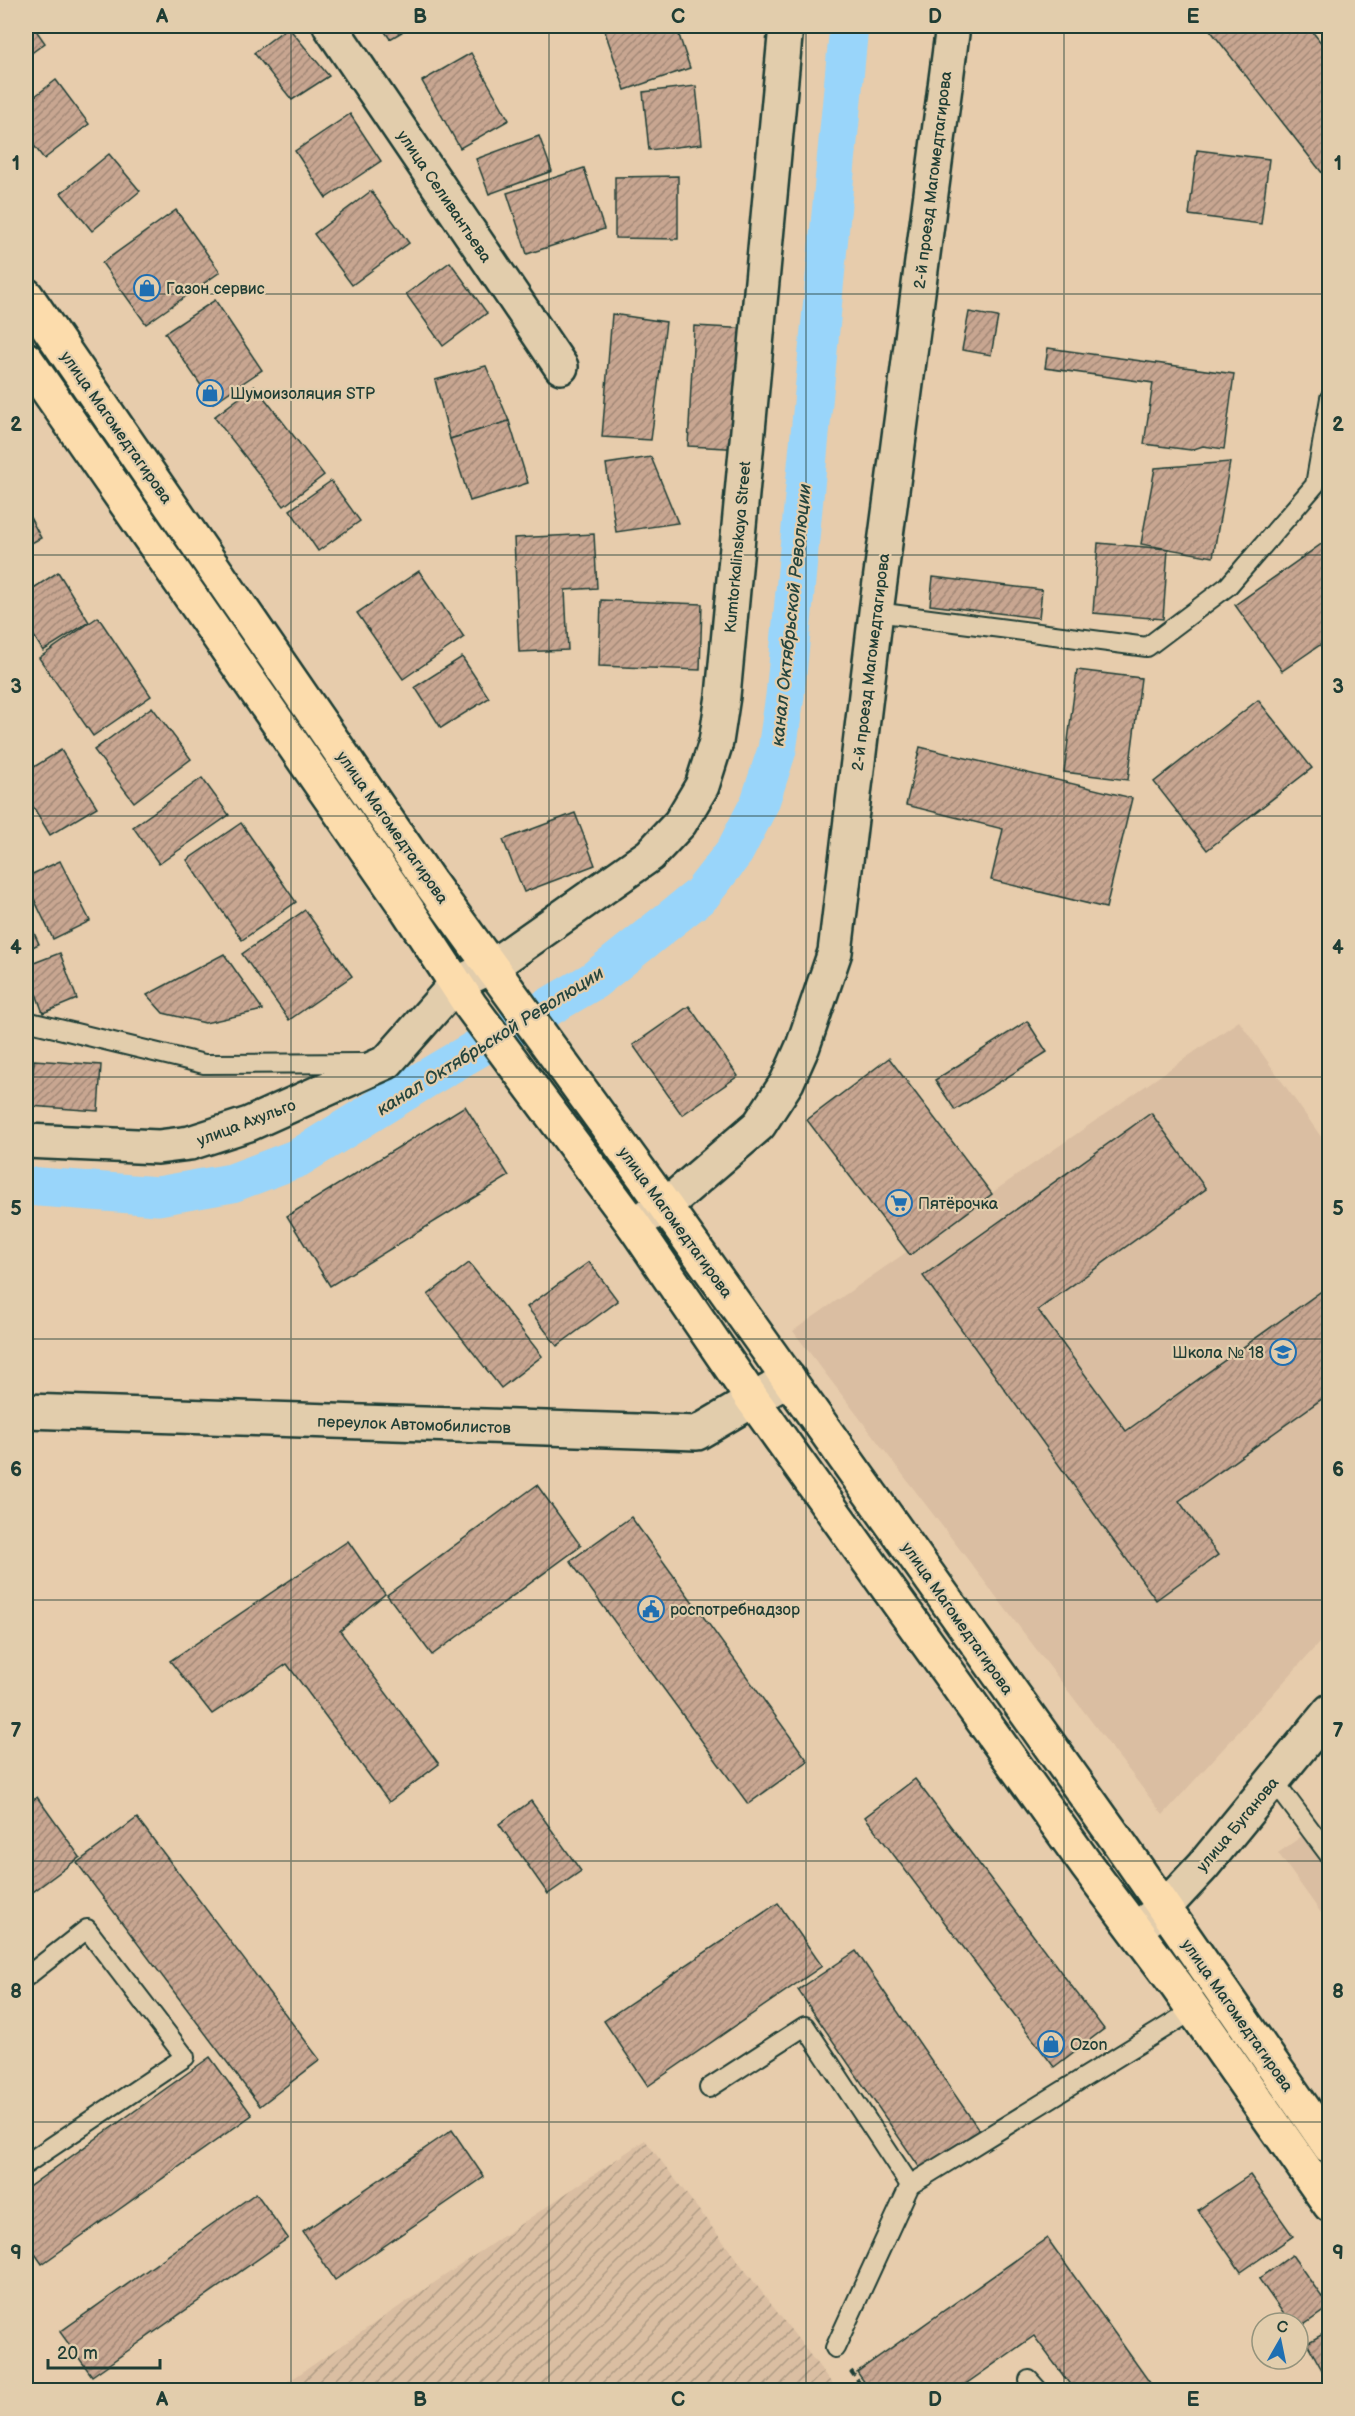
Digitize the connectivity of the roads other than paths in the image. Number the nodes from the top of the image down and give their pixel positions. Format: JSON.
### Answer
{"nodes":[{"id":1,"x":330,"y":26,"type":"edge"},
{"id":2,"x":786,"y":26,"type":"edge"},
{"id":3,"x":953,"y":26,"type":"edge"},
{"id":4,"x":26,"y":295,"type":"edge"},
{"id":5,"x":26,"y":359,"type":"edge"},
{"id":6,"x":561,"y":367,"type":"dead end"},
{"id":7,"x":1329,"y":398,"type":"edge"},
{"id":8,"x":876,"y":612,"type":"junction"},
{"id":9,"x":497,"y":976,"type":"junction"},
{"id":10,"x":463,"y":995,"type":"junction"},
{"id":11,"x":26,"y":1021,"type":"edge"},
{"id":12,"x":387,"y":1062,"type":"junction"},
{"id":13,"x":26,"y":1141,"type":"edge"},
{"id":14,"x":665,"y":1206,"type":"junction"},
{"id":15,"x":633,"y":1224,"type":"junction"},
{"id":16,"x":789,"y":1379,"type":"junction"},
{"id":17,"x":753,"y":1400,"type":"junction"},
{"id":18,"x":26,"y":1411,"type":"edge"},
{"id":19,"x":1329,"y":1711,"type":"edge"},
{"id":20,"x":1274,"y":1781,"type":"junction"},
{"id":21,"x":1329,"y":1856,"type":"edge"},
{"id":22,"x":1163,"y":1909,"type":"junction"},
{"id":23,"x":1135,"y":1929,"type":"junction"},
{"id":24,"x":26,"y":1977,"type":"edge"},
{"id":25,"x":1223,"y":1993,"type":"junction"},
{"id":26,"x":1192,"y":2010,"type":"junction"},
{"id":27,"x":709,"y":2088,"type":"dead end"},
{"id":28,"x":1329,"y":2147,"type":"edge"},
{"id":29,"x":26,"y":2164,"type":"edge"},
{"id":30,"x":910,"y":2185,"type":"junction"},
{"id":31,"x":1329,"y":2205,"type":"edge"},
{"id":32,"x":835,"y":2348,"type":"dead end"}],
"edges":[{"from":1,"to":6,"type":"street","name":"улица Селивантьева"},
{"from":2,"to":9,"type":"street","name":"Kumtorkalinskaya Street"},
{"from":3,"to":8,"type":"street","name":"2-й проезд Магомедтагирова"},
{"from":4,"to":9,"type":"main road","name":"улица Магомедтагирова"},
{"from":5,"to":10,"type":"main road","name":"улица Магомедтагирова"},
{"from":7,"to":8,"type":"lane"},
{"from":8,"to":14,"type":"street","name":"2-й проезд Магомедтагирова"},
{"from":9,"to":10,"type":"street","name":"Kumtorkalinskaya Street"},
{"from":9,"to":14,"type":"main road","name":"улица Магомедтагирова"},
{"from":10,"to":12,"type":"street"},
{"from":10,"to":15,"type":"main road","name":"улица Магомедтагирова"},
{"from":11,"to":12,"type":"lane"},
{"from":12,"to":13,"type":"street","name":"улица Ахульго"},
{"from":14,"to":15,"type":"street","name":"2-й проезд Магомедтагирова"},
{"from":14,"to":16,"type":"main road","name":"улица Магомедтагирова"},
{"from":15,"to":17,"type":"main road","name":"улица Магомедтагирова"},
{"from":16,"to":17,"type":"street","name":"переулок Автомобилистов"},
{"from":16,"to":22,"type":"main road","name":"улица Магомедтагирова"},
{"from":17,"to":18,"type":"street","name":"переулок Автомобилистов"},
{"from":17,"to":23,"type":"main road","name":"улица Магомедтагирова"},
{"from":19,"to":20,"type":"street","name":"улица Буганова"},
{"from":20,"to":21,"type":"lane"},
{"from":20,"to":22,"type":"street","name":"улица Буганова"},
{"from":22,"to":23,"type":"street","name":"улица Буганова"},
{"from":22,"to":25,"type":"main road","name":"улица Магомедтагирова"},
{"from":23,"to":26,"type":"main road","name":"улица Магомедтагирова"},
{"from":24,"to":29,"type":"lane"},
{"from":25,"to":26,"type":"lane"},
{"from":25,"to":28,"type":"main road","name":"улица Магомедтагирова"},
{"from":26,"to":30,"type":"lane"},
{"from":26,"to":31,"type":"main road","name":"улица Магомедтагирова"},
{"from":27,"to":30,"type":"lane"},
{"from":30,"to":32,"type":"lane"}]}
